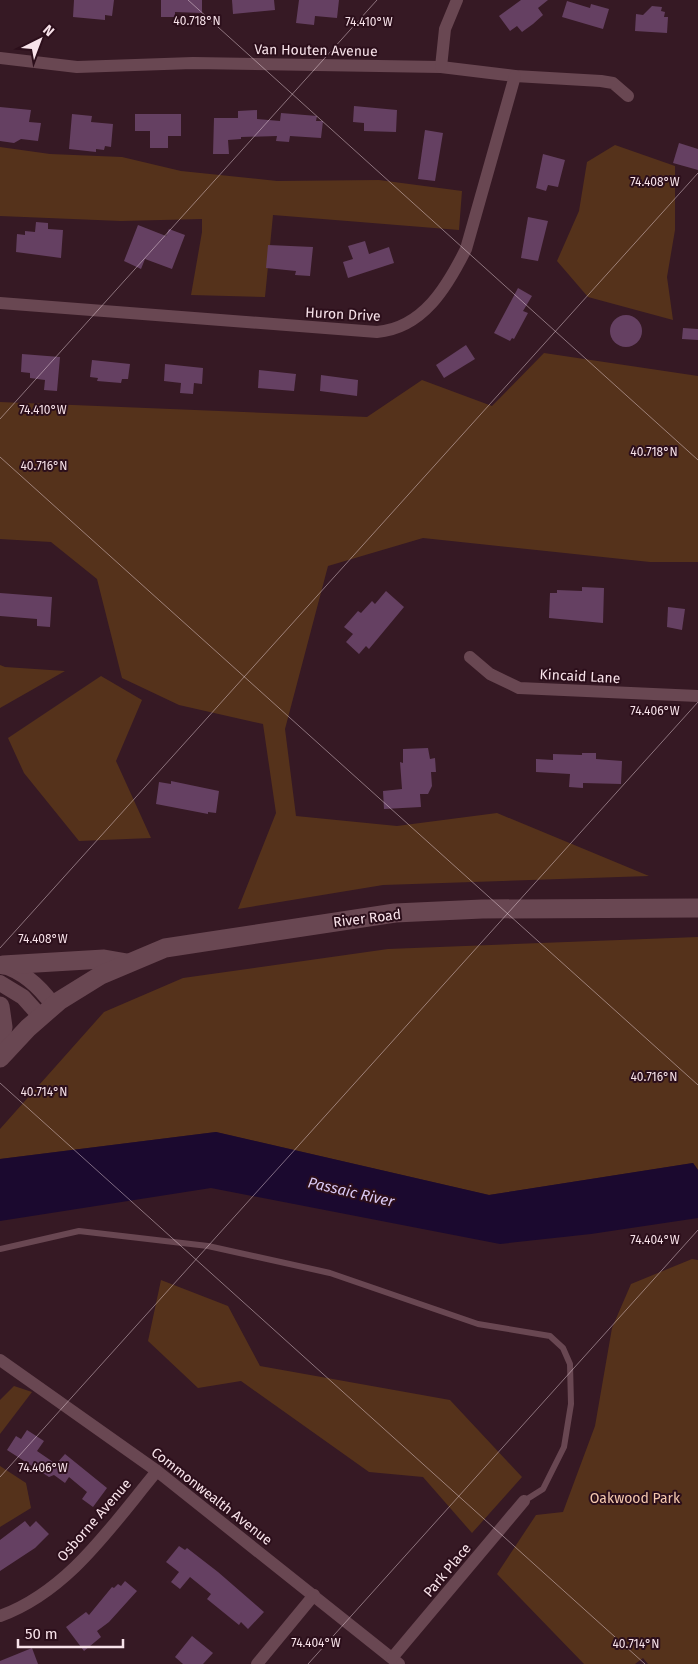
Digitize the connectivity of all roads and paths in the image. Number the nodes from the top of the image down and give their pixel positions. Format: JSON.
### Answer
{"nodes":[{"id":1,"x":457,"y":0,"type":"edge"},
{"id":2,"x":0,"y":58,"type":"edge"},
{"id":3,"x":441,"y":67,"type":"junction"},
{"id":4,"x":515,"y":76,"type":"junction"},
{"id":5,"x":628,"y":96,"type":"dead end"},
{"id":6,"x":0,"y":303,"type":"edge"},
{"id":7,"x":470,"y":657,"type":"dead end"},
{"id":8,"x":698,"y":696,"type":"edge"},
{"id":9,"x":698,"y":908,"type":"edge"},
{"id":10,"x":127,"y":963,"type":"junction"},
{"id":11,"x":1,"y":971,"type":"edge"},
{"id":12,"x":0,"y":1006,"type":"edge"},
{"id":13,"x":47,"y":1011,"type":"junction"},
{"id":14,"x":0,"y":1042,"type":"edge"},
{"id":15,"x":0,"y":1058,"type":"edge"},
{"id":16,"x":0,"y":1249,"type":"edge"},
{"id":17,"x":0,"y":1360,"type":"edge"},
{"id":18,"x":157,"y":1471,"type":"junction"},
{"id":19,"x":524,"y":1501,"type":"joint"},
{"id":20,"x":314,"y":1595,"type":"junction"},
{"id":21,"x":0,"y":1616,"type":"edge"},
{"id":22,"x":396,"y":1661,"type":"edge"},
{"id":23,"x":257,"y":1664,"type":"edge"}],
"edges":[{"from":1,"to":3,"type":"street"},
{"from":2,"to":3,"type":"street","name":"Van Houten Avenue"},
{"from":3,"to":4,"type":"street","name":"Van Houten Avenue"},
{"from":4,"to":5,"type":"street","name":"Van Houten Avenue"},
{"from":4,"to":6,"type":"street","name":"Huron Drive"},
{"from":7,"to":8,"type":"street","name":"Kincaid Lane"},
{"from":9,"to":10,"type":"main road","name":"River Road"},
{"from":10,"to":11,"type":"main road"},
{"from":10,"to":13,"type":"main road","name":"River Road"},
{"from":11,"to":13,"type":"street"},
{"from":12,"to":14,"type":"main road"},
{"from":13,"to":15,"type":"main road","name":"River Road"},
{"from":16,"to":19,"type":"lane"},
{"from":17,"to":18,"type":"street","name":"Commonwealth Avenue"},
{"from":18,"to":20,"type":"street","name":"Commonwealth Avenue"},
{"from":18,"to":21,"type":"street","name":"Osborne Avenue"},
{"from":19,"to":22,"type":"street","name":"Park Place"},
{"from":20,"to":22,"type":"street","name":"Commonwealth Avenue"},
{"from":20,"to":23,"type":"street"}]}
